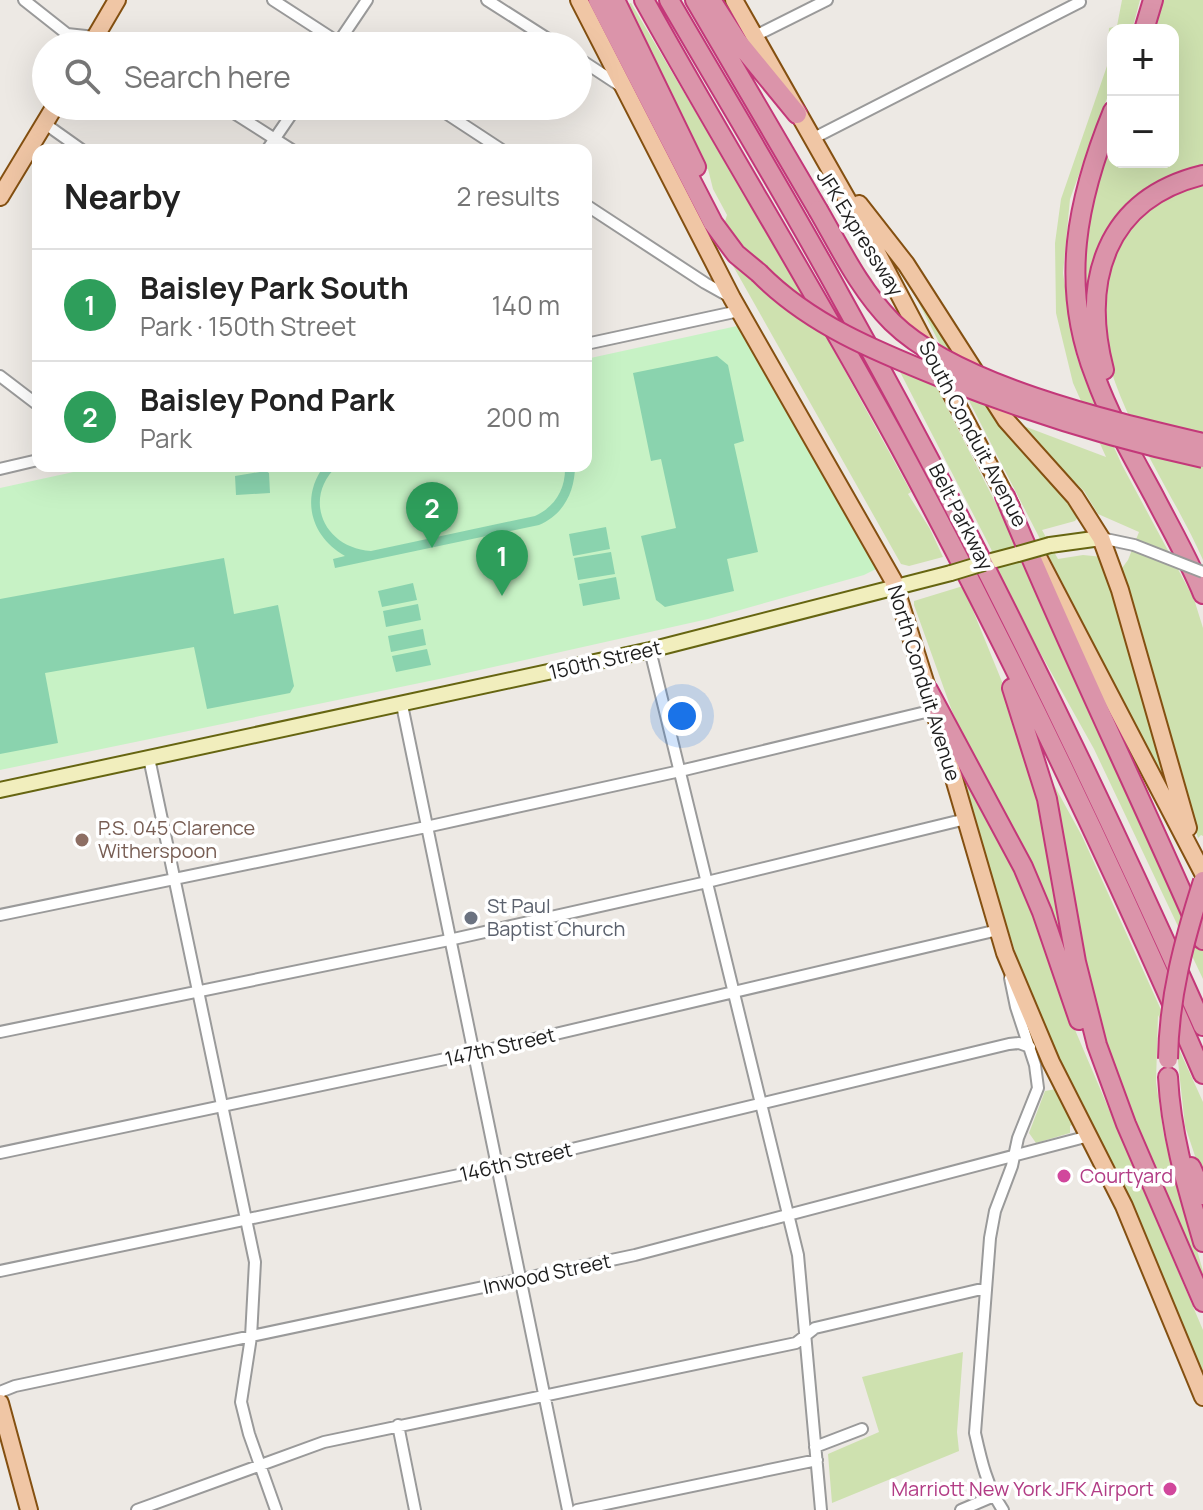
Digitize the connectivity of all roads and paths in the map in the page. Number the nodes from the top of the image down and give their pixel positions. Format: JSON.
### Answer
{"nodes":[{"id":1,"x":24,"y":0,"type":"edge"},
{"id":2,"x":117,"y":0,"type":"edge"},
{"id":3,"x":273,"y":0,"type":"edge"},
{"id":4,"x":367,"y":0,"type":"edge"},
{"id":5,"x":487,"y":0,"type":"edge"},
{"id":6,"x":579,"y":0,"type":"edge"},
{"id":7,"x":598,"y":0,"type":"edge"},
{"id":8,"x":615,"y":0,"type":"edge"},
{"id":9,"x":644,"y":0,"type":"edge"},
{"id":10,"x":669,"y":0,"type":"edge"},
{"id":11,"x":695,"y":0,"type":"edge"},
{"id":12,"x":711,"y":0,"type":"edge"},
{"id":13,"x":734,"y":0,"type":"edge"},
{"id":14,"x":827,"y":0,"type":"edge"},
{"id":15,"x":1153,"y":0,"type":"edge"},
{"id":16,"x":1080,"y":1,"type":"edge"},
{"id":17,"x":1146,"y":24,"type":"edge"},
{"id":18,"x":64,"y":32,"type":"edge"},
{"id":19,"x":99,"y":32,"type":"edge"},
{"id":20,"x":321,"y":32,"type":"edge"},
{"id":21,"x":348,"y":32,"type":"edge"},
{"id":22,"x":537,"y":32,"type":"edge"},
{"id":23,"x":753,"y":37,"type":"junction"},
{"id":24,"x":592,"y":64,"type":"edge"},
{"id":25,"x":639,"y":83,"type":"junction"},
{"id":26,"x":797,"y":114,"type":"junction"},
{"id":27,"x":46,"y":120,"type":"edge"},
{"id":28,"x":245,"y":120,"type":"edge"},
{"id":29,"x":288,"y":120,"type":"edge"},
{"id":30,"x":456,"y":120,"type":"edge"},
{"id":31,"x":44,"y":123,"type":"junction"},
{"id":32,"x":1107,"y":127,"type":"edge"},
{"id":33,"x":275,"y":139,"type":"junction"},
{"id":34,"x":812,"y":139,"type":"junction"},
{"id":35,"x":74,"y":144,"type":"edge"},
{"id":36,"x":271,"y":144,"type":"edge"},
{"id":37,"x":283,"y":144,"type":"edge"},
{"id":38,"x":493,"y":144,"type":"edge"},
{"id":39,"x":829,"y":169,"type":"junction"},
{"id":40,"x":1203,"y":175,"type":"edge"},
{"id":41,"x":0,"y":197,"type":"edge"},
{"id":42,"x":592,"y":209,"type":"edge"},
{"id":43,"x":735,"y":305,"type":"junction"},
{"id":44,"x":592,"y":342,"type":"edge"},
{"id":45,"x":0,"y":376,"type":"edge"},
{"id":46,"x":32,"y":400,"type":"edge"},
{"id":47,"x":1197,"y":441,"type":"edge"},
{"id":48,"x":1203,"y":458,"type":"edge"},
{"id":49,"x":32,"y":461,"type":"edge"},
{"id":50,"x":0,"y":469,"type":"edge"},
{"id":51,"x":1150,"y":488,"type":"junction"},
{"id":52,"x":1005,"y":496,"type":"junction"},
{"id":53,"x":1101,"y":538,"type":"junction"},
{"id":54,"x":1203,"y":572,"type":"edge"},
{"id":55,"x":895,"y":586,"type":"junction"},
{"id":56,"x":1203,"y":594,"type":"edge"},
{"id":57,"x":979,"y":599,"type":"junction"},
{"id":58,"x":650,"y":650,"type":"junction"},
{"id":59,"x":928,"y":690,"type":"junction"},
{"id":60,"x":402,"y":705,"type":"junction"},
{"id":61,"x":934,"y":710,"type":"junction"},
{"id":62,"x":149,"y":758,"type":"junction"},
{"id":63,"x":680,"y":771,"type":"junction"},
{"id":64,"x":1089,"y":778,"type":"junction"},
{"id":65,"x":0,"y":790,"type":"edge"},
{"id":66,"x":966,"y":819,"type":"junction"},
{"id":67,"x":426,"y":827,"type":"junction"},
{"id":68,"x":1203,"y":875,"type":"edge"},
{"id":69,"x":176,"y":878,"type":"junction"},
{"id":70,"x":707,"y":882,"type":"junction"},
{"id":71,"x":0,"y":915,"type":"edge"},
{"id":72,"x":998,"y":930,"type":"junction"},
{"id":73,"x":449,"y":940,"type":"junction"},
{"id":74,"x":1203,"y":940,"type":"edge"},
{"id":75,"x":1005,"y":953,"type":"junction"},
{"id":76,"x":200,"y":992,"type":"junction"},
{"id":77,"x":735,"y":994,"type":"junction"},
{"id":78,"x":1203,"y":996,"type":"edge"},
{"id":79,"x":1203,"y":1026,"type":"edge"},
{"id":80,"x":0,"y":1032,"type":"edge"},
{"id":81,"x":1030,"y":1047,"type":"junction"},
{"id":82,"x":473,"y":1054,"type":"junction"},
{"id":83,"x":1168,"y":1068,"type":"junction"},
{"id":84,"x":1203,"y":1074,"type":"edge"},
{"id":85,"x":762,"y":1104,"type":"junction"},
{"id":86,"x":223,"y":1106,"type":"junction"},
{"id":87,"x":1126,"y":1124,"type":"junction"},
{"id":88,"x":1089,"y":1136,"type":"junction"},
{"id":89,"x":0,"y":1153,"type":"edge"},
{"id":90,"x":1014,"y":1156,"type":"junction"},
{"id":91,"x":497,"y":1167,"type":"junction"},
{"id":92,"x":1203,"y":1195,"type":"edge"},
{"id":93,"x":789,"y":1217,"type":"junction"},
{"id":94,"x":247,"y":1219,"type":"junction"},
{"id":95,"x":1203,"y":1242,"type":"edge"},
{"id":96,"x":0,"y":1271,"type":"edge"},
{"id":97,"x":520,"y":1281,"type":"junction"},
{"id":98,"x":986,"y":1288,"type":"junction"},
{"id":99,"x":1203,"y":1302,"type":"edge"},
{"id":100,"x":251,"y":1337,"type":"junction"},
{"id":101,"x":805,"y":1337,"type":"junction"},
{"id":102,"x":0,"y":1392,"type":"edge"},
{"id":103,"x":544,"y":1396,"type":"junction"},
{"id":104,"x":1203,"y":1397,"type":"edge"},
{"id":105,"x":0,"y":1403,"type":"edge"},
{"id":106,"x":398,"y":1425,"type":"junction"},
{"id":107,"x":862,"y":1429,"type":"dead end"},
{"id":108,"x":815,"y":1447,"type":"junction"},
{"id":109,"x":817,"y":1460,"type":"junction"},
{"id":110,"x":260,"y":1465,"type":"junction"},
{"id":111,"x":994,"y":1496,"type":"junction"},
{"id":112,"x":29,"y":1510,"type":"edge"},
{"id":113,"x":137,"y":1510,"type":"edge"},
{"id":114,"x":276,"y":1510,"type":"edge"},
{"id":115,"x":415,"y":1510,"type":"edge"},
{"id":116,"x":568,"y":1510,"type":"edge"},
{"id":117,"x":577,"y":1510,"type":"edge"},
{"id":118,"x":821,"y":1510,"type":"edge"},
{"id":119,"x":961,"y":1510,"type":"edge"},
{"id":120,"x":1003,"y":1510,"type":"edge"}],
"edges":[{"from":1,"to":18,"type":"street"},
{"from":2,"to":19,"type":"main road"},
{"from":3,"to":20,"type":"street"},
{"from":4,"to":21,"type":"street"},
{"from":5,"to":22,"type":"street"},
{"from":6,"to":25,"type":"main road","name":"North Conduit Avenue"},
{"from":7,"to":25,"type":"highway"},
{"from":8,"to":25,"type":"highway"},
{"from":9,"to":57,"type":"highway","name":"Belt Parkway"},
{"from":10,"to":64,"type":"highway","name":"Belt Parkway"},
{"from":11,"to":47,"type":"highway","name":"JFK Expressway","bridge":true},
{"from":12,"to":26,"type":"highway"},
{"from":13,"to":23,"type":"main road","name":"South Conduit Avenue"},
{"from":14,"to":23,"type":"street"},
{"from":15,"to":17,"type":"highway"},
{"from":16,"to":34,"type":"street"},
{"from":23,"to":26,"type":"main road","name":"South Conduit Avenue"},
{"from":24,"to":25,"type":"street"},
{"from":25,"to":43,"type":"main road","name":"North Conduit Avenue"},
{"from":25,"to":48,"type":"highway","bridge":true},
{"from":26,"to":34,"type":"main road","name":"South Conduit Avenue"},
{"from":27,"to":31,"type":"main road"},
{"from":28,"to":33,"type":"street"},
{"from":29,"to":33,"type":"street"},
{"from":30,"to":38,"type":"street"},
{"from":31,"to":35,"type":"street"},
{"from":31,"to":41,"type":"main road"},
{"from":32,"to":51,"type":"highway"},
{"from":33,"to":36,"type":"street"},
{"from":33,"to":37,"type":"street"},
{"from":34,"to":39,"type":"main road","name":"South Conduit Avenue"},
{"from":39,"to":52,"type":"main road","name":"South Conduit Avenue"},
{"from":39,"to":53,"type":"main road"},
{"from":40,"to":51,"type":"highway"},
{"from":42,"to":43,"type":"street"},
{"from":43,"to":44,"type":"street"},
{"from":43,"to":55,"type":"main road","name":"North Conduit Avenue"},
{"from":45,"to":46,"type":"street"},
{"from":49,"to":50,"type":"street"},
{"from":51,"to":56,"type":"highway"},
{"from":52,"to":68,"type":"main road","name":"South Conduit Avenue"},
{"from":52,"to":74,"type":"highway"},
{"from":53,"to":54,"type":"street","name":"150th Street","bridge":true},
{"from":53,"to":55,"type":"main road","name":"150th Street","bridge":true},
{"from":53,"to":68,"type":"main road"},
{"from":55,"to":58,"type":"main road","name":"150th Street"},
{"from":55,"to":59,"type":"main road","name":"North Conduit Avenue"},
{"from":57,"to":84,"type":"highway","name":"Belt Parkway"},
{"from":57,"to":87,"type":"highway"},
{"from":58,"to":60,"type":"main road","name":"150th Street"},
{"from":58,"to":63,"type":"street"},
{"from":59,"to":61,"type":"main road","name":"North Conduit Avenue"},
{"from":59,"to":87,"type":"highway"},
{"from":60,"to":62,"type":"main road","name":"150th Street"},
{"from":60,"to":67,"type":"street"},
{"from":61,"to":63,"type":"street"},
{"from":61,"to":66,"type":"main road","name":"North Conduit Avenue"},
{"from":62,"to":65,"type":"main road","name":"150th Street"},
{"from":62,"to":69,"type":"street"},
{"from":63,"to":67,"type":"street"},
{"from":63,"to":70,"type":"street"},
{"from":64,"to":78,"type":"highway"},
{"from":64,"to":79,"type":"highway","name":"Belt Parkway"},
{"from":66,"to":70,"type":"street"},
{"from":66,"to":72,"type":"main road","name":"North Conduit Avenue"},
{"from":67,"to":69,"type":"street"},
{"from":67,"to":73,"type":"street"},
{"from":68,"to":83,"type":"highway","bridge":true},
{"from":69,"to":71,"type":"street"},
{"from":69,"to":76,"type":"street"},
{"from":70,"to":73,"type":"street"},
{"from":70,"to":77,"type":"street"},
{"from":72,"to":75,"type":"main road","name":"North Conduit Avenue"},
{"from":72,"to":77,"type":"street","name":"147th Street"},
{"from":73,"to":76,"type":"street"},
{"from":73,"to":82,"type":"street"},
{"from":75,"to":81,"type":"street"},
{"from":75,"to":88,"type":"main road","name":"North Conduit Avenue"},
{"from":76,"to":80,"type":"street"},
{"from":76,"to":86,"type":"street"},
{"from":77,"to":82,"type":"street","name":"147th Street"},
{"from":77,"to":85,"type":"street"},
{"from":81,"to":85,"type":"street","name":"146th Street"},
{"from":81,"to":90,"type":"street"},
{"from":82,"to":86,"type":"street","name":"147th Street"},
{"from":82,"to":91,"type":"street"},
{"from":83,"to":92,"type":"highway"},
{"from":83,"to":95,"type":"highway"},
{"from":85,"to":91,"type":"street","name":"146th Street"},
{"from":85,"to":93,"type":"street"},
{"from":86,"to":89,"type":"street","name":"147th Street"},
{"from":86,"to":94,"type":"street"},
{"from":87,"to":99,"type":"highway"},
{"from":88,"to":90,"type":"street","name":"Inwood Street"},
{"from":88,"to":104,"type":"main road","name":"North Conduit Avenue"},
{"from":90,"to":93,"type":"street","name":"Inwood Street"},
{"from":90,"to":98,"type":"street"},
{"from":91,"to":94,"type":"street","name":"146th Street"},
{"from":91,"to":97,"type":"street"},
{"from":93,"to":97,"type":"street","name":"Inwood Street"},
{"from":93,"to":101,"type":"street"},
{"from":94,"to":96,"type":"street","name":"146th Street"},
{"from":94,"to":100,"type":"street"},
{"from":97,"to":100,"type":"street","name":"Inwood Street"},
{"from":97,"to":103,"type":"street"},
{"from":98,"to":101,"type":"street"},
{"from":98,"to":111,"type":"street"},
{"from":100,"to":102,"type":"street","name":"Inwood Street"},
{"from":100,"to":110,"type":"street"},
{"from":101,"to":103,"type":"street"},
{"from":101,"to":108,"type":"street"},
{"from":103,"to":106,"type":"street"},
{"from":103,"to":116,"type":"street"},
{"from":105,"to":112,"type":"main road"},
{"from":106,"to":110,"type":"street"},
{"from":106,"to":115,"type":"street"},
{"from":107,"to":108,"type":"street"},
{"from":108,"to":109,"type":"street"},
{"from":109,"to":117,"type":"street"},
{"from":109,"to":118,"type":"street"},
{"from":110,"to":113,"type":"street"},
{"from":110,"to":114,"type":"street"},
{"from":111,"to":119,"type":"street"},
{"from":111,"to":120,"type":"street"}]}
